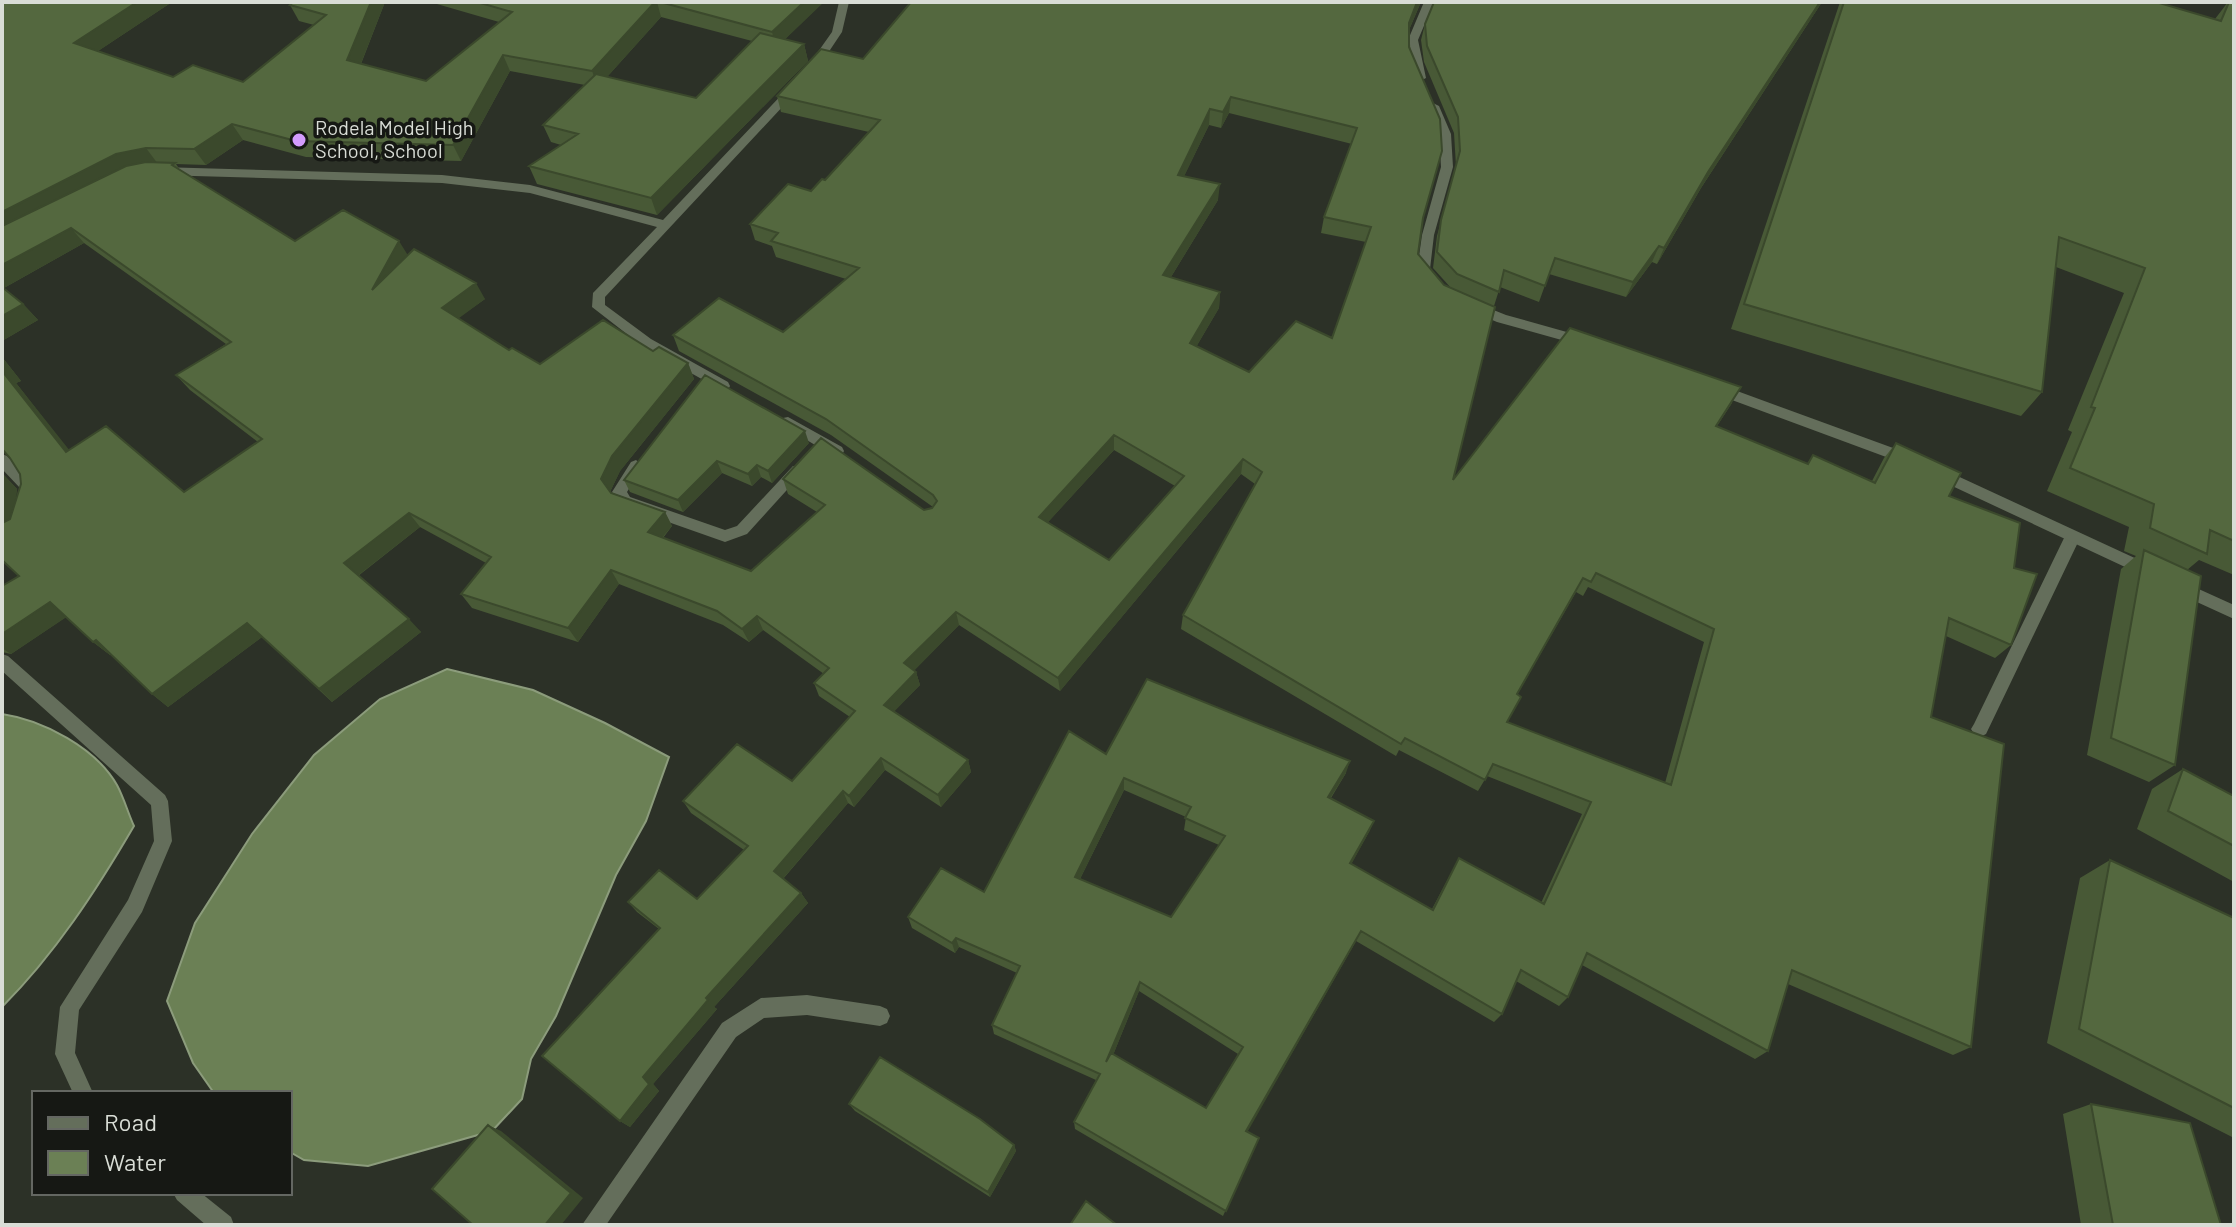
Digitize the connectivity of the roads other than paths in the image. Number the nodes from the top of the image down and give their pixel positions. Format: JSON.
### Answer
{"nodes":[{"id":1,"x":844,"y":2,"type":"edge"},
{"id":2,"x":1429,"y":2,"type":"edge"},
{"id":3,"x":810,"y":70,"type":"edge"},
{"id":4,"x":799,"y":82,"type":"edge"},
{"id":5,"x":146,"y":174,"type":"edge"},
{"id":6,"x":666,"y":225,"type":"junction"},
{"id":7,"x":1438,"y":287,"type":"edge"},
{"id":8,"x":1460,"y":301,"type":"edge"},
{"id":9,"x":1597,"y":345,"type":"edge"},
{"id":10,"x":1699,"y":382,"type":"edge"},
{"id":11,"x":733,"y":392,"type":"edge"},
{"id":12,"x":772,"y":413,"type":"edge"},
{"id":13,"x":647,"y":452,"type":"edge"},
{"id":14,"x":815,"y":452,"type":"junction"},
{"id":15,"x":847,"y":458,"type":"edge"},
{"id":16,"x":2,"y":460,"type":"edge"},
{"id":17,"x":24,"y":517,"type":"edge"},
{"id":18,"x":2073,"y":536,"type":"junction"},
{"id":19,"x":2234,"y":612,"type":"edge"},
{"id":20,"x":2,"y":661,"type":"edge"},
{"id":21,"x":1980,"y":729,"type":"dead end"},
{"id":22,"x":880,"y":1016,"type":"dead end"},
{"id":23,"x":82,"y":1091,"type":"edge"},
{"id":24,"x":186,"y":1195,"type":"edge"},
{"id":25,"x":223,"y":1225,"type":"edge"},
{"id":26,"x":593,"y":1225,"type":"edge"}],
"edges":[{"from":1,"to":3,"type":"street"},
{"from":2,"to":7,"type":"street"},
{"from":4,"to":6,"type":"street"},
{"from":5,"to":6,"type":"street"},
{"from":6,"to":11,"type":"street"},
{"from":8,"to":9,"type":"street"},
{"from":10,"to":18,"type":"street"},
{"from":12,"to":14,"type":"street"},
{"from":13,"to":14,"type":"street"},
{"from":14,"to":15,"type":"street"},
{"from":16,"to":17,"type":"street"},
{"from":18,"to":19,"type":"street"},
{"from":18,"to":21,"type":"street"},
{"from":20,"to":23,"type":"street"},
{"from":22,"to":26,"type":"street"},
{"from":24,"to":25,"type":"street"}]}
